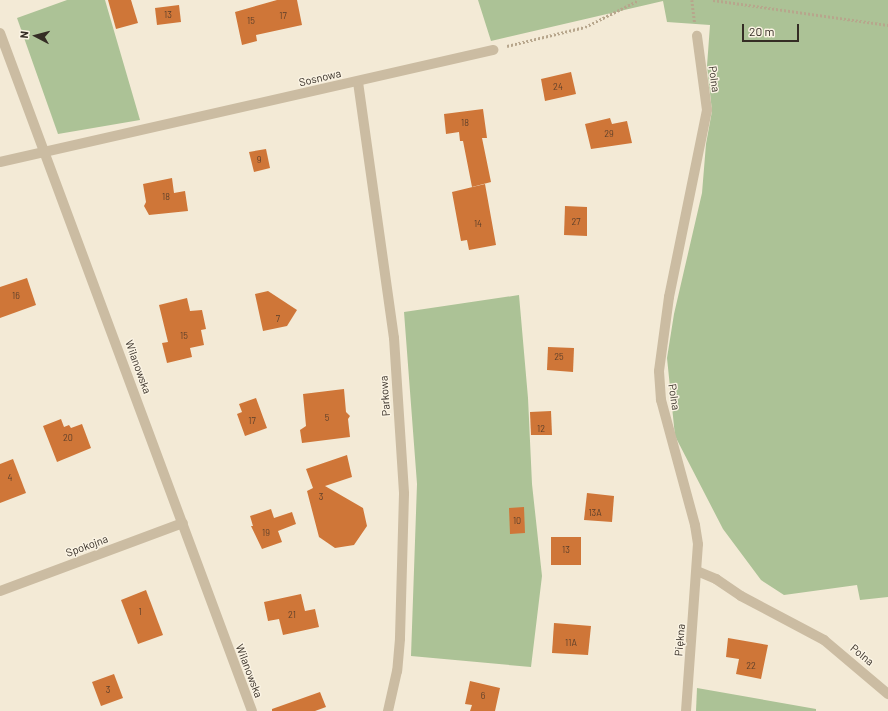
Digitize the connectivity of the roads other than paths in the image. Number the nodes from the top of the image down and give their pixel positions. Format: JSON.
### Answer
{"nodes":[{"id":1,"x":0,"y":33,"type":"edge"},
{"id":2,"x":697,"y":36,"type":"road end"},
{"id":3,"x":493,"y":50,"type":"road end"},
{"id":4,"x":358,"y":82,"type":"junction"},
{"id":5,"x":46,"y":152,"type":"junction"},
{"id":6,"x":0,"y":162,"type":"edge"},
{"id":7,"x":183,"y":523,"type":"junction"},
{"id":8,"x":697,"y":571,"type":"junction"},
{"id":9,"x":0,"y":591,"type":"edge"},
{"id":10,"x":888,"y":694,"type":"edge"},
{"id":11,"x":252,"y":711,"type":"edge"},
{"id":12,"x":388,"y":711,"type":"edge"},
{"id":13,"x":686,"y":711,"type":"edge"}],
"edges":[{"from":1,"to":5,"type":"street","name":"Wilanowska"},
{"from":2,"to":8,"type":"street","name":"Polna"},
{"from":3,"to":4,"type":"street","name":"Sosnowa"},
{"from":4,"to":5,"type":"street","name":"Sosnowa"},
{"from":4,"to":12,"type":"street","name":"Parkowa"},
{"from":5,"to":6,"type":"street","name":"Sosnowa"},
{"from":5,"to":7,"type":"street","name":"Wilanowska"},
{"from":7,"to":9,"type":"street","name":"Spokojna"},
{"from":7,"to":11,"type":"street","name":"Wilanowska"},
{"from":8,"to":10,"type":"street","name":"Polna"},
{"from":8,"to":13,"type":"street","name":"Piękna"}]}
